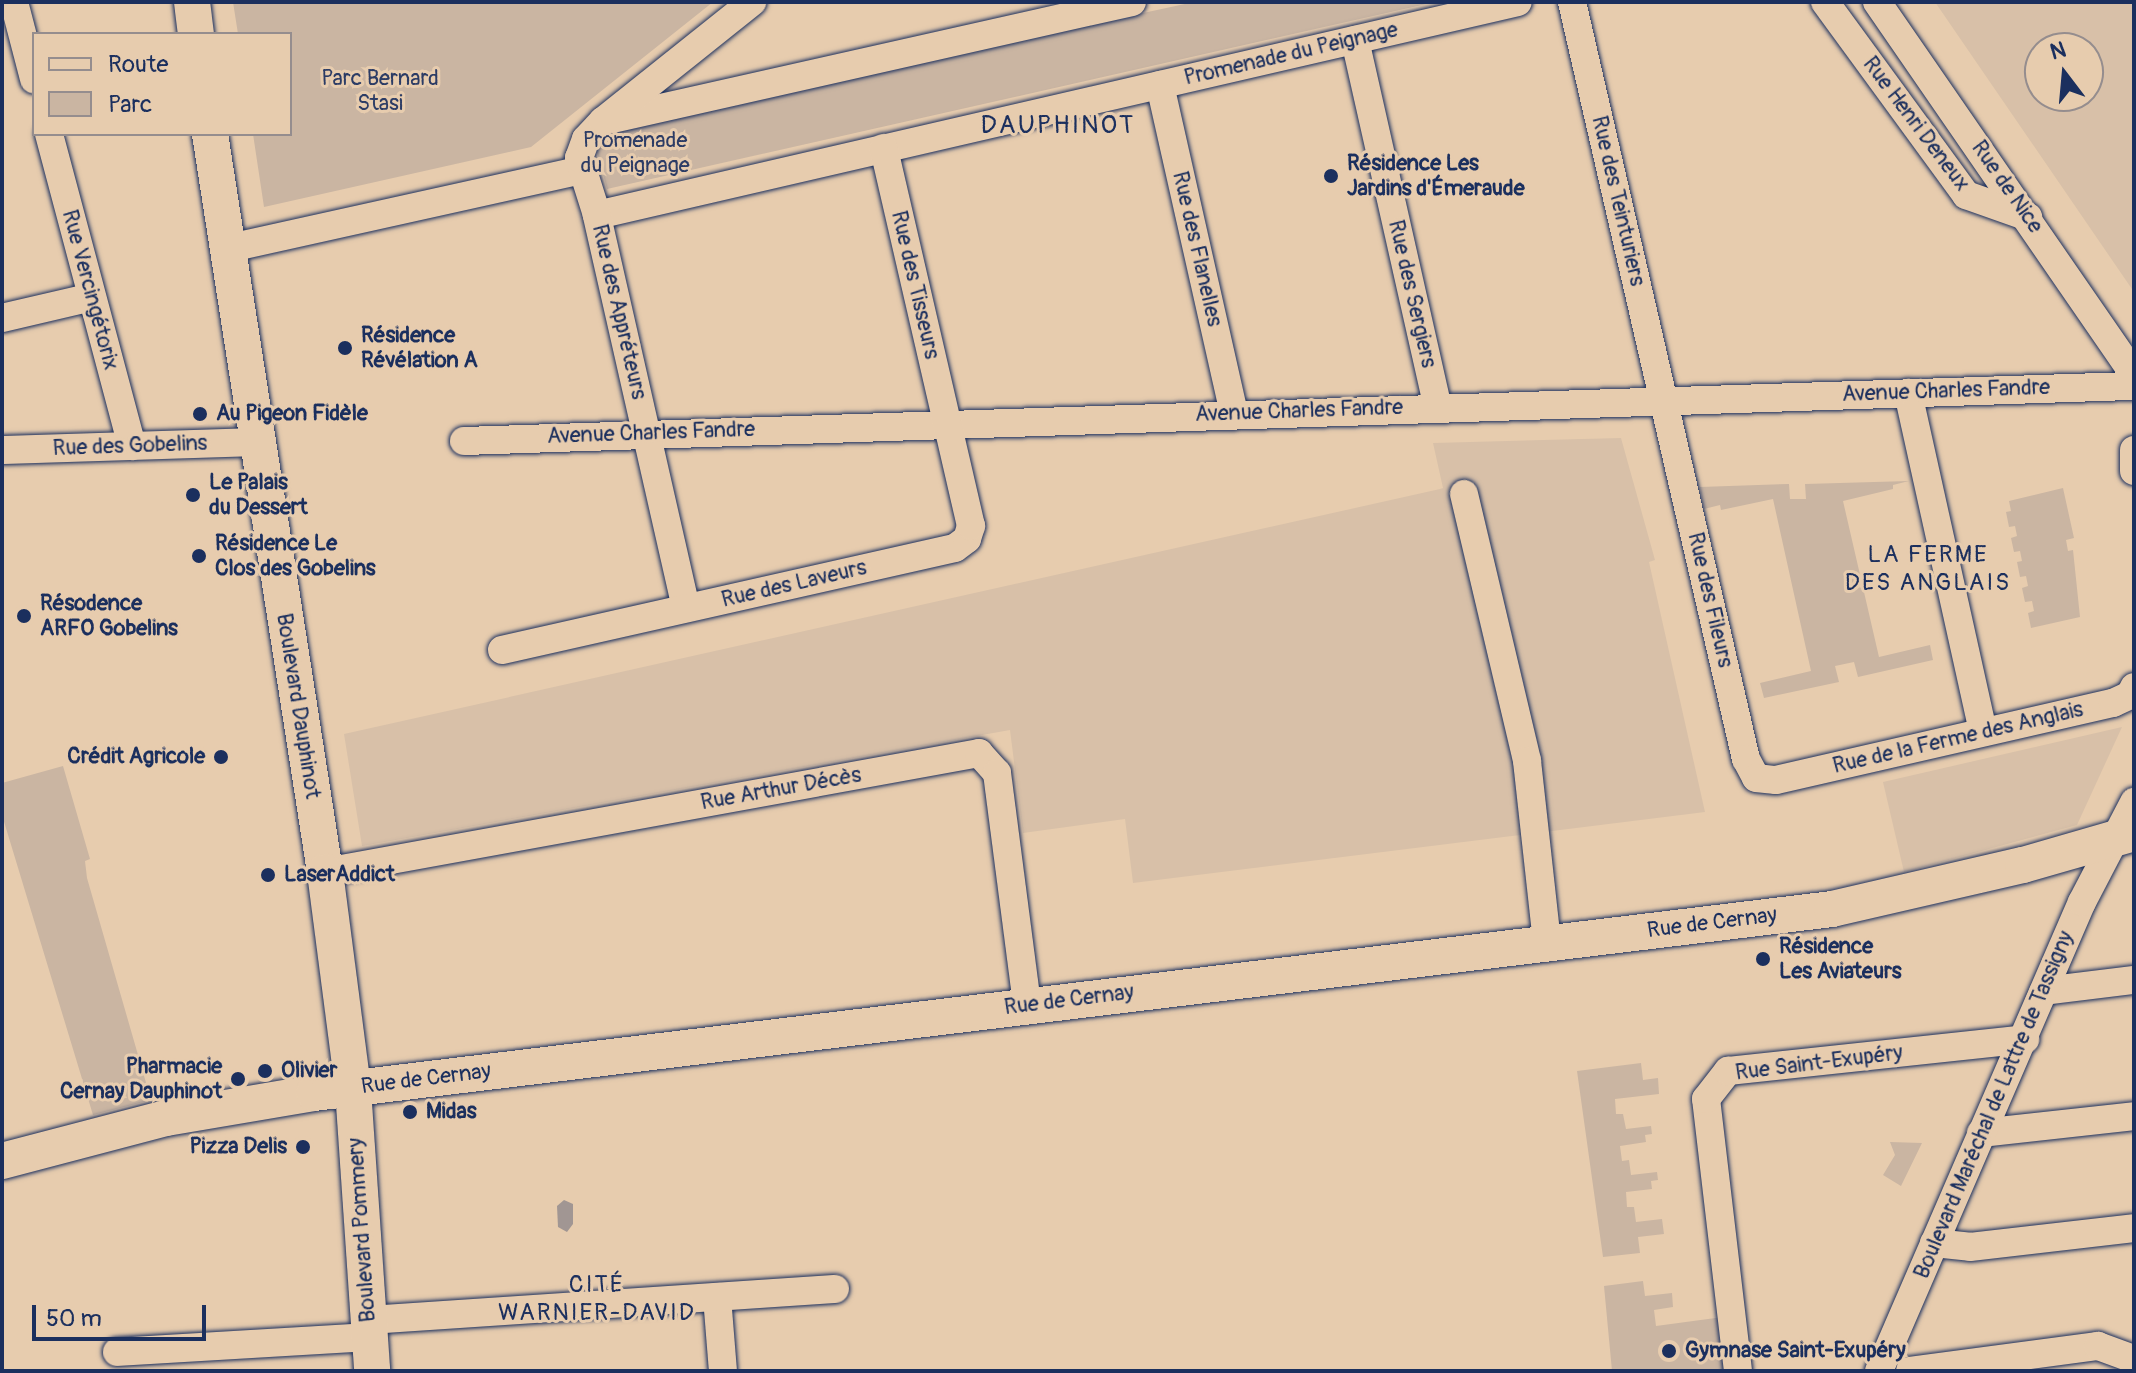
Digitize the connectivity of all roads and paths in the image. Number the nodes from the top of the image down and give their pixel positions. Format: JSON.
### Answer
{"nodes":[{"id":1,"x":14,"y":2,"type":"edge"},
{"id":2,"x":192,"y":2,"type":"edge"},
{"id":3,"x":752,"y":2,"type":"edge"},
{"id":4,"x":1132,"y":2,"type":"edge"},
{"id":5,"x":1518,"y":2,"type":"edge"},
{"id":6,"x":1572,"y":2,"type":"edge"},
{"id":7,"x":1825,"y":2,"type":"edge"},
{"id":8,"x":1877,"y":2,"type":"edge"},
{"id":9,"x":196,"y":32,"type":"edge"},
{"id":10,"x":1355,"y":40,"type":"junction"},
{"id":11,"x":32,"y":71,"type":"edge"},
{"id":12,"x":1160,"y":85,"type":"junction"},
{"id":13,"x":603,"y":121,"type":"junction"},
{"id":14,"x":50,"y":136,"type":"edge"},
{"id":15,"x":210,"y":136,"type":"edge"},
{"id":16,"x":884,"y":148,"type":"junction"},
{"id":17,"x":581,"y":164,"type":"junction"},
{"id":18,"x":597,"y":215,"type":"junction"},
{"id":19,"x":2028,"y":217,"type":"junction"},
{"id":20,"x":230,"y":248,"type":"junction"},
{"id":21,"x":92,"y":297,"type":"junction"},
{"id":22,"x":2,"y":318,"type":"edge"},
{"id":23,"x":2134,"y":374,"type":"edge"},
{"id":24,"x":2134,"y":386,"type":"edge"},
{"id":25,"x":1908,"y":393,"type":"junction"},
{"id":26,"x":1665,"y":400,"type":"junction"},
{"id":27,"x":1438,"y":407,"type":"junction"},
{"id":28,"x":1234,"y":413,"type":"junction"},
{"id":29,"x":946,"y":422,"type":"junction"},
{"id":30,"x":646,"y":434,"type":"junction"},
{"id":31,"x":464,"y":441,"type":"dead end"},
{"id":32,"x":259,"y":442,"type":"junction"},
{"id":33,"x":132,"y":446,"type":"junction"},
{"id":34,"x":2,"y":450,"type":"edge"},
{"id":35,"x":2134,"y":450,"type":"edge"},
{"id":36,"x":2134,"y":471,"type":"edge"},
{"id":37,"x":1464,"y":494,"type":"dead end"},
{"id":38,"x":686,"y":608,"type":"junction"},
{"id":39,"x":502,"y":650,"type":"dead end"},
{"id":40,"x":2134,"y":687,"type":"edge"},
{"id":41,"x":1983,"y":732,"type":"junction"},
{"id":42,"x":1776,"y":780,"type":"joint"},
{"id":43,"x":2134,"y":802,"type":"edge"},
{"id":44,"x":2123,"y":836,"type":"edge"},
{"id":45,"x":325,"y":872,"type":"junction"},
{"id":46,"x":1547,"y":943,"type":"junction"},
{"id":47,"x":2134,"y":980,"type":"edge"},
{"id":48,"x":2044,"y":991,"type":"junction"},
{"id":49,"x":1027,"y":1005,"type":"junction"},
{"id":50,"x":2025,"y":1039,"type":"junction"},
{"id":51,"x":353,"y":1089,"type":"junction"},
{"id":52,"x":2134,"y":1116,"type":"edge"},
{"id":53,"x":1981,"y":1133,"type":"junction"},
{"id":54,"x":2,"y":1161,"type":"edge"},
{"id":55,"x":2134,"y":1228,"type":"edge"},
{"id":56,"x":1934,"y":1243,"type":"junction"},
{"id":57,"x":835,"y":1289,"type":"dead end"},
{"id":58,"x":717,"y":1297,"type":"junction"},
{"id":59,"x":370,"y":1343,"type":"edge"},
{"id":60,"x":117,"y":1352,"type":"dead end"},
{"id":61,"x":228,"y":1358,"type":"edge"},
{"id":62,"x":2134,"y":1359,"type":"edge"},
{"id":63,"x":723,"y":1371,"type":"edge"},
{"id":64,"x":1738,"y":1371,"type":"edge"},
{"id":65,"x":1879,"y":1371,"type":"edge"},
{"id":66,"x":1910,"y":1371,"type":"edge"}],
"edges":[{"from":1,"to":11,"type":"street"},
{"from":2,"to":9,"type":"main road"},
{"from":3,"to":13,"type":"street"},
{"from":4,"to":13,"type":"street"},
{"from":5,"to":10,"type":"street","name":"Promenade du Peignage"},
{"from":6,"to":26,"type":"street","name":"Rue des Teinturiers"},
{"from":7,"to":19,"type":"street","name":"Rue Henri Deneux"},
{"from":8,"to":19,"type":"street","name":"Rue de Nice"},
{"from":10,"to":12,"type":"street","name":"Promenade du Peignage"},
{"from":10,"to":27,"type":"street","name":"Rue des Sergiers"},
{"from":12,"to":16,"type":"street","name":"Promenade du Peignage"},
{"from":12,"to":28,"type":"street","name":"Rue des Flanelles"},
{"from":13,"to":17,"type":"street"},
{"from":14,"to":21,"type":"street","name":"Rue Vercingétorix"},
{"from":15,"to":20,"type":"main road","name":"Boulevard Dauphinot"},
{"from":16,"to":18,"type":"street","name":"Promenade du Peignage"},
{"from":16,"to":29,"type":"street","name":"Rue des Tisseurs"},
{"from":17,"to":18,"type":"street","name":"Rue des Appréteurs"},
{"from":17,"to":20,"type":"street"},
{"from":18,"to":30,"type":"street","name":"Rue des Appréteurs"},
{"from":19,"to":23,"type":"street","name":"Rue de Nice"},
{"from":20,"to":32,"type":"main road","name":"Boulevard Dauphinot"},
{"from":21,"to":22,"type":"street"},
{"from":21,"to":33,"type":"street","name":"Rue Vercingétorix"},
{"from":24,"to":25,"type":"street","name":"Avenue Charles Fandre"},
{"from":25,"to":26,"type":"street","name":"Avenue Charles Fandre"},
{"from":25,"to":41,"type":"street"},
{"from":26,"to":27,"type":"street","name":"Avenue Charles Fandre"},
{"from":26,"to":42,"type":"street","name":"Rue des Fileurs"},
{"from":27,"to":28,"type":"street","name":"Avenue Charles Fandre"},
{"from":28,"to":29,"type":"street","name":"Avenue Charles Fandre"},
{"from":29,"to":30,"type":"street","name":"Avenue Charles Fandre"},
{"from":29,"to":38,"type":"street","name":"Rue des Laveurs"},
{"from":30,"to":31,"type":"street","name":"Avenue Charles Fandre"},
{"from":30,"to":38,"type":"street","name":"Rue des Appréteurs"},
{"from":32,"to":33,"type":"street","name":"Rue des Gobelins"},
{"from":32,"to":45,"type":"main road","name":"Boulevard Dauphinot"},
{"from":33,"to":34,"type":"street","name":"Rue des Gobelins"},
{"from":35,"to":36,"type":"street"},
{"from":37,"to":46,"type":"street"},
{"from":38,"to":39,"type":"street","name":"Rue des Laveurs"},
{"from":40,"to":41,"type":"street","name":"Rue de la Ferme des Anglais"},
{"from":41,"to":42,"type":"street","name":"Rue de la Ferme des Anglais"},
{"from":43,"to":44,"type":"street"},
{"from":44,"to":46,"type":"main road","name":"Rue de Cernay"},
{"from":44,"to":48,"type":"street","name":"Boulevard Maréchal de Lattre de Tassigny"},
{"from":45,"to":49,"type":"street","name":"Rue Arthur Décès"},
{"from":45,"to":51,"type":"main road","name":"Boulevard Dauphinot"},
{"from":46,"to":49,"type":"main road","name":"Rue de Cernay"},
{"from":47,"to":48,"type":"street"},
{"from":48,"to":50,"type":"street","name":"Boulevard Maréchal de Lattre de Tassigny"},
{"from":49,"to":51,"type":"main road","name":"Rue de Cernay"},
{"from":50,"to":53,"type":"street","name":"Boulevard Maréchal de Lattre de Tassigny"},
{"from":50,"to":64,"type":"street","name":"Rue Saint-Exupéry"},
{"from":51,"to":54,"type":"main road","name":"Rue de Cernay"},
{"from":51,"to":59,"type":"main road","name":"Boulevard Pommery"},
{"from":52,"to":53,"type":"street"},
{"from":53,"to":56,"type":"street","name":"Boulevard Maréchal de Lattre de Tassigny"},
{"from":55,"to":56,"type":"street"},
{"from":56,"to":65,"type":"street","name":"Boulevard Maréchal de Lattre de Tassigny"},
{"from":57,"to":58,"type":"street"},
{"from":58,"to":59,"type":"street"},
{"from":58,"to":63,"type":"street"},
{"from":59,"to":61,"type":"street"},
{"from":60,"to":61,"type":"street"},
{"from":62,"to":66,"type":"street"}]}
